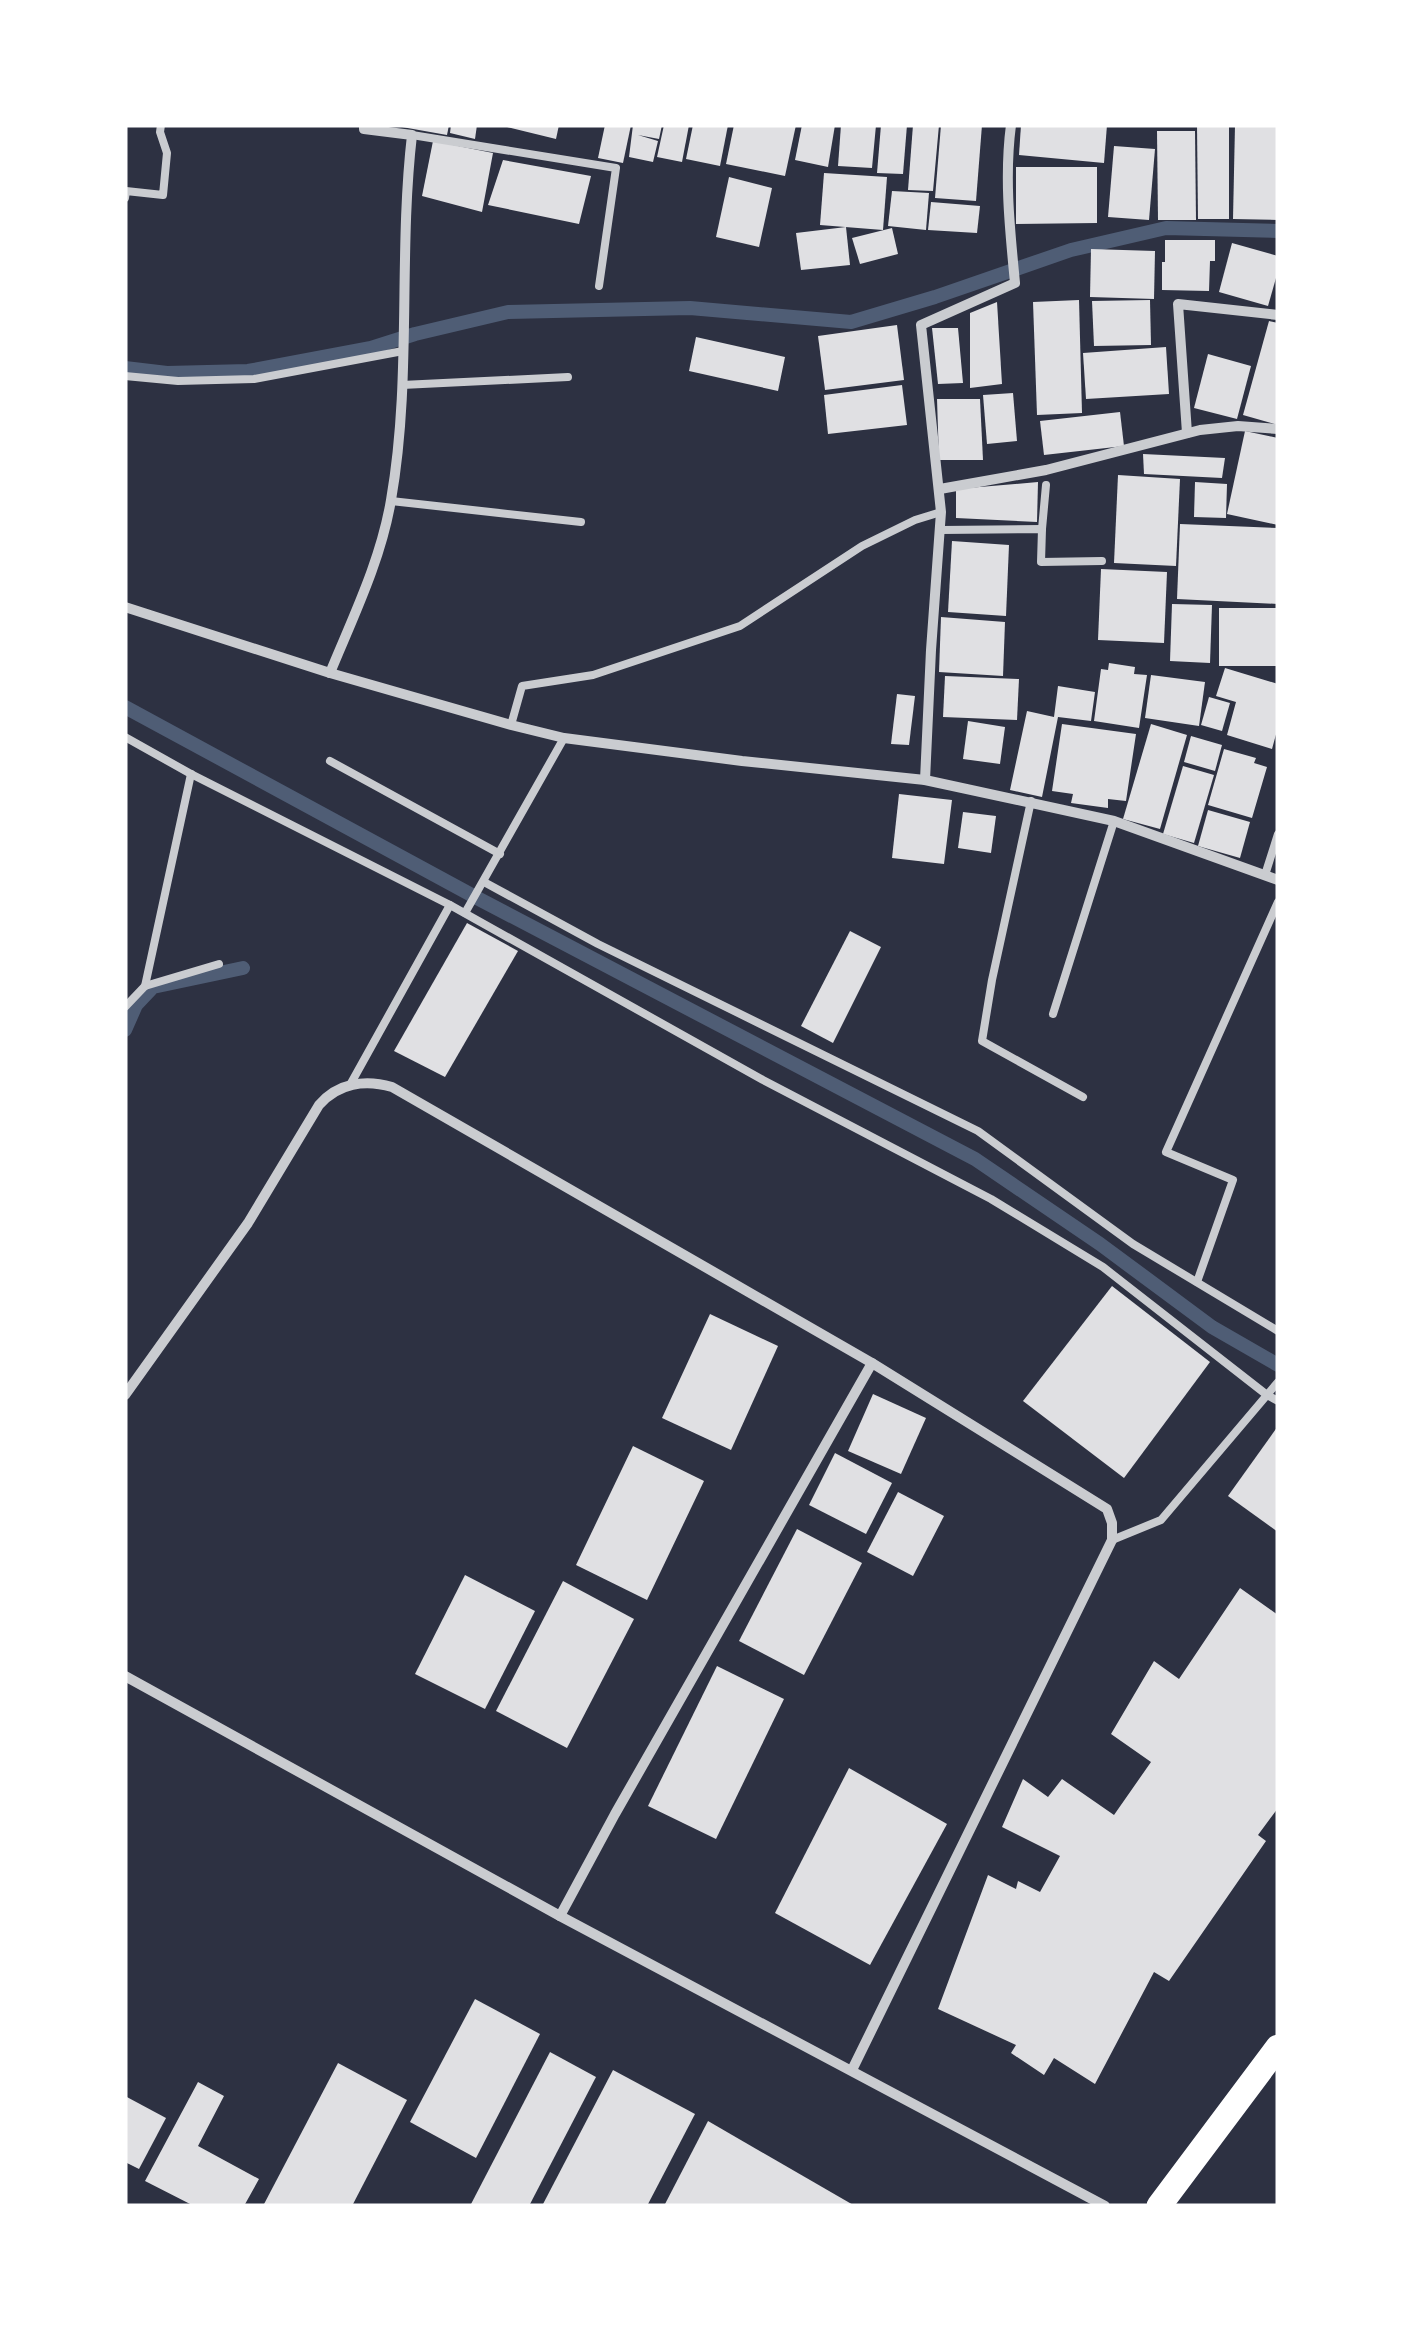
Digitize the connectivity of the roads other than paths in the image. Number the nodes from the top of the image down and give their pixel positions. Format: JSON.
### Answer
{"nodes":[{"id":1,"x":161,"y":125,"type":"edge"},
{"id":2,"x":364,"y":125,"type":"edge"},
{"id":3,"x":1011,"y":125,"type":"edge"},
{"id":4,"x":412,"y":135,"type":"junction"},
{"id":5,"x":125,"y":198,"type":"edge"},
{"id":6,"x":599,"y":286,"type":"dead end"},
{"id":7,"x":1278,"y":314,"type":"edge"},
{"id":8,"x":403,"y":349,"type":"junction"},
{"id":9,"x":125,"y":376,"type":"edge"},
{"id":10,"x":568,"y":378,"type":"dead end"},
{"id":11,"x":402,"y":385,"type":"junction"},
{"id":12,"x":1278,"y":430,"type":"edge"},
{"id":13,"x":1187,"y":433,"type":"junction"},
{"id":14,"x":1046,"y":485,"type":"dead end"},
{"id":15,"x":940,"y":490,"type":"junction"},
{"id":16,"x":391,"y":501,"type":"junction"},
{"id":17,"x":941,"y":512,"type":"junction"},
{"id":18,"x":581,"y":522,"type":"dead end"},
{"id":19,"x":1042,"y":529,"type":"junction"},
{"id":20,"x":941,"y":530,"type":"junction"},
{"id":21,"x":1102,"y":561,"type":"dead end"},
{"id":22,"x":125,"y":607,"type":"edge"},
{"id":23,"x":330,"y":673,"type":"junction"},
{"id":24,"x":512,"y":725,"type":"junction"},
{"id":25,"x":125,"y":738,"type":"edge"},
{"id":26,"x":564,"y":738,"type":"junction"},
{"id":27,"x":330,"y":761,"type":"dead end"},
{"id":28,"x":191,"y":774,"type":"junction"},
{"id":29,"x":925,"y":780,"type":"junction"},
{"id":30,"x":1031,"y":802,"type":"junction"},
{"id":31,"x":1114,"y":821,"type":"junction"},
{"id":32,"x":1278,"y":834,"type":"edge"},
{"id":33,"x":500,"y":854,"type":"junction"},
{"id":34,"x":1265,"y":875,"type":"junction"},
{"id":35,"x":1278,"y":880,"type":"edge"},
{"id":36,"x":484,"y":882,"type":"junction"},
{"id":37,"x":1278,"y":902,"type":"edge"},
{"id":38,"x":450,"y":905,"type":"junction"},
{"id":39,"x":465,"y":914,"type":"junction"},
{"id":40,"x":219,"y":964,"type":"dead end"},
{"id":41,"x":146,"y":986,"type":"junction"},
{"id":42,"x":125,"y":1007,"type":"edge"},
{"id":43,"x":1053,"y":1014,"type":"dead end"},
{"id":44,"x":350,"y":1086,"type":"junction"},
{"id":45,"x":1083,"y":1097,"type":"dead end"},
{"id":46,"x":1197,"y":1282,"type":"junction"},
{"id":47,"x":1278,"y":1331,"type":"edge"},
{"id":48,"x":872,"y":1363,"type":"junction"},
{"id":49,"x":1278,"y":1382,"type":"edge"},
{"id":50,"x":125,"y":1395,"type":"edge"},
{"id":51,"x":1267,"y":1395,"type":"junction"},
{"id":52,"x":1278,"y":1401,"type":"edge"},
{"id":53,"x":1112,"y":1540,"type":"junction"},
{"id":54,"x":125,"y":1676,"type":"edge"},
{"id":55,"x":560,"y":1916,"type":"junction"},
{"id":56,"x":1278,"y":2047,"type":"edge"},
{"id":57,"x":852,"y":2070,"type":"junction"},
{"id":58,"x":1105,"y":2206,"type":"edge"},
{"id":59,"x":1160,"y":2206,"type":"edge"}],
"edges":[{"from":1,"to":5,"type":"lane"},
{"from":2,"to":4,"type":"street"},
{"from":3,"to":15,"type":"street"},
{"from":4,"to":6,"type":"lane"},
{"from":4,"to":8,"type":"street"},
{"from":7,"to":13,"type":"street"},
{"from":8,"to":9,"type":"lane"},
{"from":8,"to":11,"type":"street"},
{"from":10,"to":11,"type":"lane"},
{"from":11,"to":16,"type":"street"},
{"from":12,"to":13,"type":"street"},
{"from":13,"to":15,"type":"street"},
{"from":14,"to":19,"type":"lane"},
{"from":15,"to":17,"type":"street"},
{"from":16,"to":18,"type":"lane"},
{"from":16,"to":23,"type":"street"},
{"from":17,"to":20,"type":"street"},
{"from":17,"to":24,"type":"lane"},
{"from":19,"to":20,"type":"lane"},
{"from":19,"to":21,"type":"lane"},
{"from":20,"to":29,"type":"street"},
{"from":22,"to":23,"type":"street"},
{"from":23,"to":24,"type":"street"},
{"from":24,"to":26,"type":"street"},
{"from":25,"to":28,"type":"lane"},
{"from":26,"to":29,"type":"street"},
{"from":26,"to":33,"type":"lane"},
{"from":27,"to":33,"type":"lane"},
{"from":28,"to":38,"type":"lane"},
{"from":28,"to":41,"type":"lane"},
{"from":29,"to":30,"type":"street"},
{"from":30,"to":31,"type":"street"},
{"from":30,"to":45,"type":"lane"},
{"from":31,"to":34,"type":"street"},
{"from":31,"to":43,"type":"lane"},
{"from":32,"to":34,"type":"lane"},
{"from":33,"to":36,"type":"lane"},
{"from":34,"to":35,"type":"street"},
{"from":36,"to":39,"type":"lane"},
{"from":36,"to":46,"type":"lane"},
{"from":37,"to":46,"type":"lane"},
{"from":38,"to":39,"type":"lane"},
{"from":38,"to":44,"type":"lane"},
{"from":39,"to":51,"type":"lane"},
{"from":40,"to":41,"type":"lane"},
{"from":41,"to":42,"type":"lane"},
{"from":44,"to":48,"type":"street"},
{"from":44,"to":50,"type":"street"},
{"from":46,"to":47,"type":"lane"},
{"from":48,"to":53,"type":"street"},
{"from":48,"to":55,"type":"street"},
{"from":49,"to":51,"type":"lane"},
{"from":51,"to":52,"type":"lane"},
{"from":51,"to":53,"type":"lane"},
{"from":53,"to":57,"type":"street"},
{"from":54,"to":55,"type":"street"},
{"from":55,"to":57,"type":"street"},
{"from":56,"to":59,"type":"main road"},
{"from":57,"to":58,"type":"street"}]}
